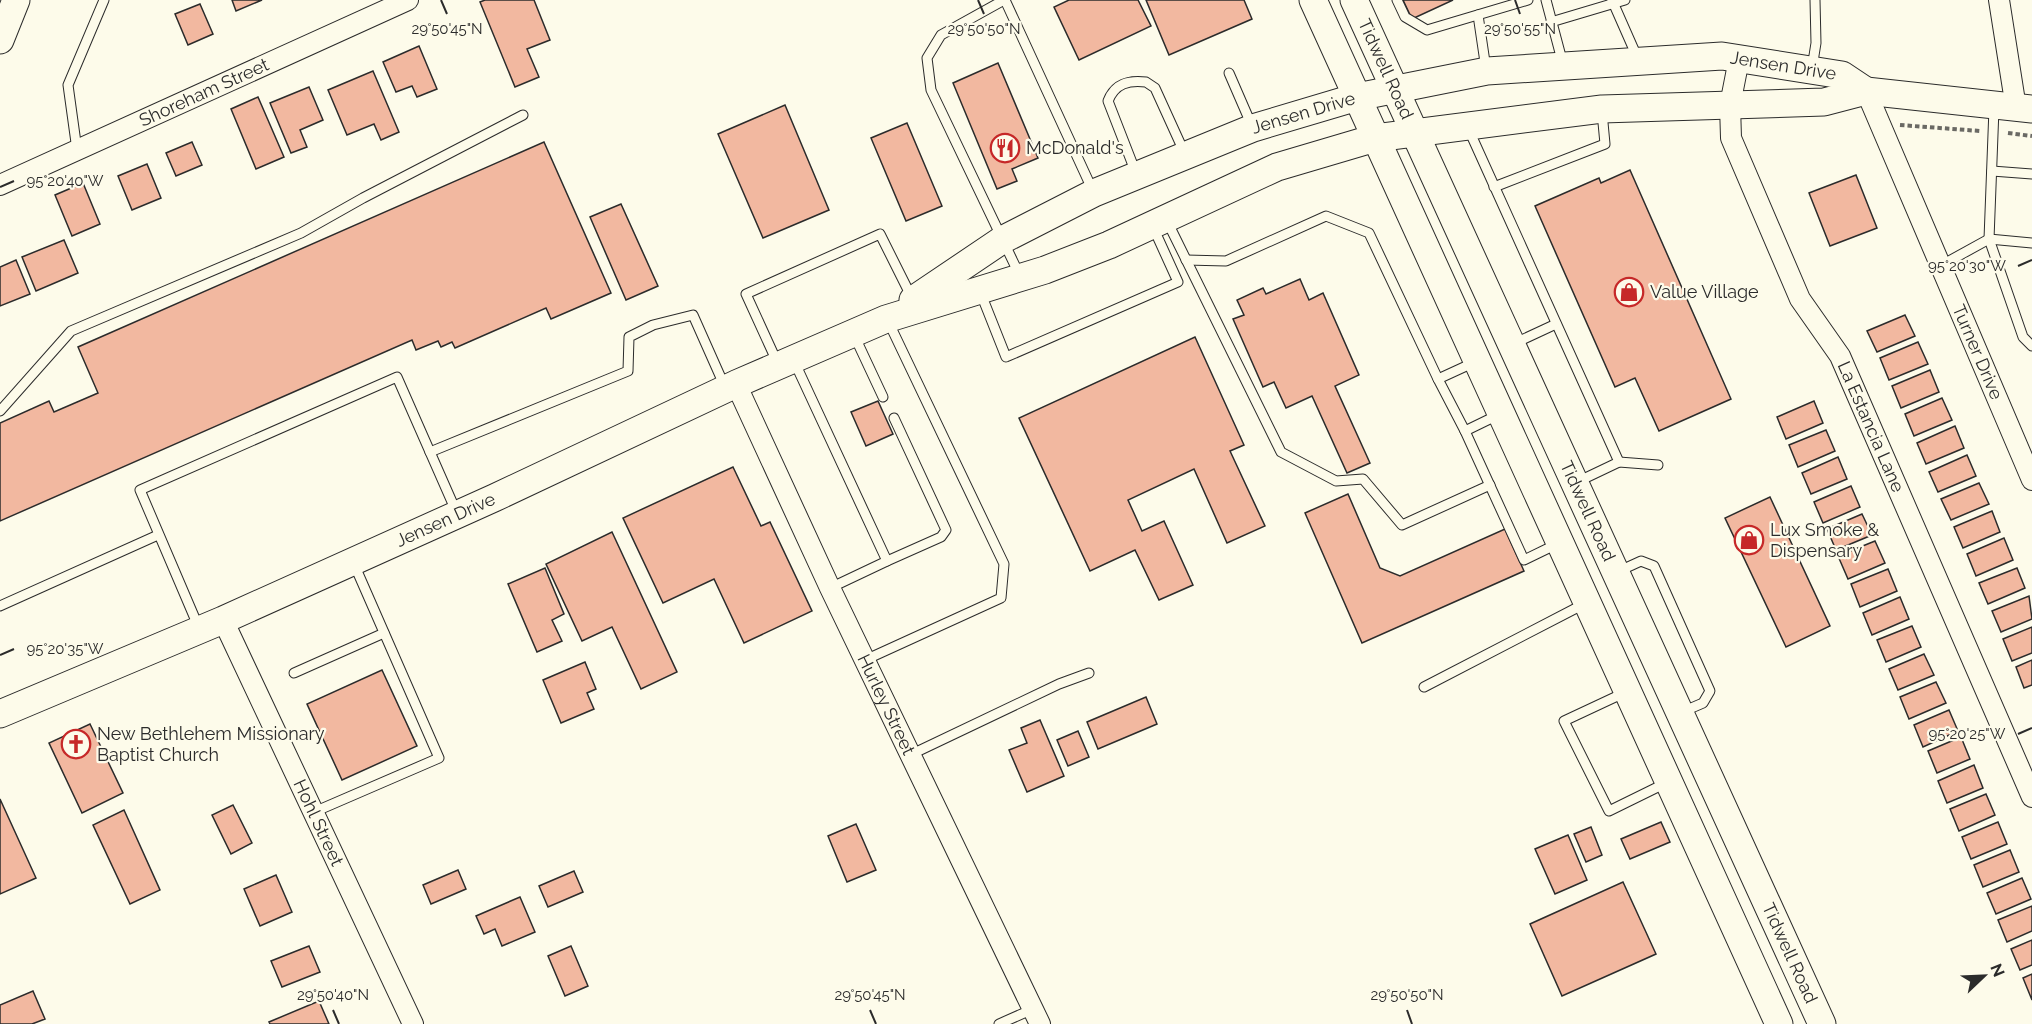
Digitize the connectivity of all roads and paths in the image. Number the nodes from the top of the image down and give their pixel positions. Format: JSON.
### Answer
{"nodes":[{"id":1,"x":16,"y":0,"type":"edge"},
{"id":2,"x":104,"y":0,"type":"edge"},
{"id":3,"x":408,"y":0,"type":"edge"},
{"id":4,"x":1005,"y":0,"type":"edge"},
{"id":5,"x":1314,"y":0,"type":"edge"},
{"id":6,"x":1354,"y":0,"type":"edge"},
{"id":7,"x":1397,"y":0,"type":"edge"},
{"id":8,"x":1528,"y":0,"type":"edge"},
{"id":9,"x":1546,"y":0,"type":"edge"},
{"id":10,"x":1625,"y":0,"type":"edge"},
{"id":11,"x":1815,"y":0,"type":"edge"},
{"id":12,"x":1999,"y":0,"type":"edge"},
{"id":13,"x":1613,"y":2,"type":"edge"},
{"id":14,"x":1478,"y":15,"type":"junction"},
{"id":15,"x":1551,"y":22,"type":"junction"},
{"id":16,"x":1,"y":35,"type":"edge"},
{"id":17,"x":1739,"y":59,"type":"junction"},
{"id":18,"x":1639,"y":61,"type":"junction"},
{"id":19,"x":1563,"y":66,"type":"junction"},
{"id":20,"x":1811,"y":70,"type":"junction"},
{"id":21,"x":1487,"y":71,"type":"junction"},
{"id":22,"x":1230,"y":73,"type":"dead end"},
{"id":23,"x":1395,"y":91,"type":"junction"},
{"id":24,"x":1866,"y":91,"type":"junction"},
{"id":25,"x":1357,"y":97,"type":"junction"},
{"id":26,"x":1730,"y":105,"type":"junction"},
{"id":27,"x":2014,"y":107,"type":"edge"},
{"id":28,"x":1602,"y":109,"type":"junction"},
{"id":29,"x":523,"y":115,"type":"dead end"},
{"id":30,"x":1900,"y":125,"type":"dead end"},
{"id":31,"x":1467,"y":126,"type":"junction"},
{"id":32,"x":1253,"y":128,"type":"junction"},
{"id":33,"x":1414,"y":132,"type":"junction"},
{"id":34,"x":1993,"y":132,"type":"junction"},
{"id":35,"x":2032,"y":136,"type":"edge"},
{"id":36,"x":1375,"y":138,"type":"junction"},
{"id":37,"x":77,"y":150,"type":"junction"},
{"id":38,"x":1185,"y":155,"type":"junction"},
{"id":39,"x":1992,"y":171,"type":"junction"},
{"id":40,"x":2032,"y":174,"type":"edge"},
{"id":41,"x":1136,"y":175,"type":"junction"},
{"id":42,"x":0,"y":185,"type":"edge"},
{"id":43,"x":1494,"y":187,"type":"junction"},
{"id":44,"x":1094,"y":193,"type":"junction"},
{"id":45,"x":1159,"y":222,"type":"junction"},
{"id":46,"x":1989,"y":239,"type":"junction"},
{"id":47,"x":1002,"y":240,"type":"junction"},
{"id":48,"x":2032,"y":243,"type":"edge"},
{"id":49,"x":1186,"y":260,"type":"junction"},
{"id":50,"x":1940,"y":266,"type":"junction"},
{"id":51,"x":1020,"y":276,"type":"junction"},
{"id":52,"x":979,"y":289,"type":"junction"},
{"id":53,"x":913,"y":300,"type":"junction"},
{"id":54,"x":886,"y":319,"type":"junction"},
{"id":55,"x":1556,"y":324,"type":"junction"},
{"id":56,"x":853,"y":333,"type":"junction"},
{"id":57,"x":1511,"y":345,"type":"junction"},
{"id":58,"x":2032,"y":346,"type":"edge"},
{"id":59,"x":1477,"y":360,"type":"junction"},
{"id":60,"x":786,"y":362,"type":"junction"},
{"id":61,"x":1437,"y":380,"type":"junction"},
{"id":62,"x":731,"y":386,"type":"junction"},
{"id":63,"x":884,"y":397,"type":"dead end"},
{"id":64,"x":0,"y":411,"type":"edge"},
{"id":65,"x":1502,"y":413,"type":"junction"},
{"id":66,"x":894,"y":418,"type":"dead end"},
{"id":67,"x":1465,"y":431,"type":"junction"},
{"id":68,"x":430,"y":452,"type":"junction"},
{"id":69,"x":1619,"y":462,"type":"junction"},
{"id":70,"x":1658,"y":465,"type":"dead end"},
{"id":71,"x":2032,"y":480,"type":"edge"},
{"id":72,"x":1490,"y":485,"type":"junction"},
{"id":73,"x":1578,"y":492,"type":"junction"},
{"id":74,"x":457,"y":515,"type":"junction"},
{"id":75,"x":1549,"y":517,"type":"junction"},
{"id":76,"x":158,"y":535,"type":"junction"},
{"id":77,"x":1561,"y":542,"type":"junction"},
{"id":78,"x":887,"y":561,"type":"junction"},
{"id":79,"x":353,"y":562,"type":"junction"},
{"id":80,"x":1615,"y":573,"type":"junction"},
{"id":81,"x":830,"y":588,"type":"junction"},
{"id":82,"x":1588,"y":602,"type":"junction"},
{"id":83,"x":0,"y":606,"type":"edge"},
{"id":84,"x":211,"y":625,"type":"junction"},
{"id":85,"x":384,"y":633,"type":"junction"},
{"id":86,"x":865,"y":660,"type":"junction"},
{"id":87,"x":294,"y":673,"type":"dead end"},
{"id":88,"x":1089,"y":673,"type":"dead end"},
{"id":89,"x":1424,"y":687,"type":"dead end"},
{"id":90,"x":1628,"y":691,"type":"junction"},
{"id":91,"x":1679,"y":713,"type":"junction"},
{"id":92,"x":0,"y":714,"type":"edge"},
{"id":93,"x":1646,"y":730,"type":"junction"},
{"id":94,"x":910,"y":755,"type":"junction"},
{"id":95,"x":1670,"y":782,"type":"junction"},
{"id":96,"x":2032,"y":797,"type":"edge"},
{"id":97,"x":314,"y":812,"type":"junction"},
{"id":98,"x":1784,"y":943,"type":"junction"},
{"id":99,"x":1749,"y":957,"type":"junction"},
{"id":100,"x":1036,"y":1016,"type":"edge"},
{"id":101,"x":413,"y":1024,"type":"edge"},
{"id":102,"x":999,"y":1024,"type":"edge"},
{"id":103,"x":1779,"y":1024,"type":"edge"},
{"id":104,"x":1821,"y":1024,"type":"edge"}],
"edges":[{"from":1,"to":16,"type":"main road"},
{"from":2,"to":37,"type":"lane"},
{"from":3,"to":37,"type":"street","name":"Shoreham Street"},
{"from":4,"to":44,"type":"lane"},
{"from":4,"to":47,"type":"lane"},
{"from":5,"to":25,"type":"main road","name":"Tidwell Road"},
{"from":6,"to":23,"type":"main road","name":"Tidwell Road"},
{"from":7,"to":14,"type":"lane"},
{"from":8,"to":14,"type":"lane"},
{"from":9,"to":15,"type":"lane"},
{"from":10,"to":13,"type":"lane"},
{"from":11,"to":20,"type":"lane"},
{"from":12,"to":27,"type":"street"},
{"from":13,"to":15,"type":"lane"},
{"from":13,"to":18,"type":"lane"},
{"from":14,"to":21,"type":"lane"},
{"from":15,"to":19,"type":"lane"},
{"from":17,"to":18,"type":"main road","name":"Jensen Drive"},
{"from":17,"to":20,"type":"main road","name":"Jensen Drive"},
{"from":17,"to":26,"type":"street","name":"La Estancia Lane"},
{"from":18,"to":19,"type":"main road","name":"Jensen Drive"},
{"from":19,"to":21,"type":"main road","name":"Jensen Drive"},
{"from":20,"to":24,"type":"main road","name":"Jensen Drive"},
{"from":21,"to":23,"type":"main road","name":"Jensen Drive"},
{"from":22,"to":32,"type":"lane"},
{"from":23,"to":25,"type":"main road","name":"Jensen Drive"},
{"from":23,"to":33,"type":"main road","name":"Tidwell Road"},
{"from":24,"to":26,"type":"main road","name":"Jensen Drive"},
{"from":24,"to":27,"type":"main road","name":"Jensen Drive"},
{"from":24,"to":50,"type":"street","name":"Turner Drive"},
{"from":25,"to":32,"type":"main road","name":"Jensen Drive"},
{"from":25,"to":36,"type":"main road","name":"Tidwell Road"},
{"from":26,"to":28,"type":"main road","name":"Jensen Drive"},
{"from":26,"to":96,"type":"street","name":"La Estancia Lane"},
{"from":27,"to":34,"type":"lane"},
{"from":28,"to":31,"type":"main road","name":"Jensen Drive"},
{"from":28,"to":43,"type":"lane"},
{"from":29,"to":64,"type":"lane"},
{"from":30,"to":34,"type":"path"},
{"from":31,"to":33,"type":"main road","name":"Jensen Drive"},
{"from":31,"to":43,"type":"lane"},
{"from":32,"to":38,"type":"main road","name":"Jensen Drive"},
{"from":33,"to":36,"type":"main road","name":"Jensen Drive"},
{"from":33,"to":57,"type":"main road","name":"Tidwell Road"},
{"from":34,"to":35,"type":"path"},
{"from":34,"to":39,"type":"lane"},
{"from":36,"to":45,"type":"main road","name":"Jensen Drive"},
{"from":36,"to":59,"type":"main road","name":"Tidwell Road"},
{"from":37,"to":42,"type":"street","name":"Shoreham Street"},
{"from":38,"to":41,"type":"main road","name":"Jensen Drive"},
{"from":38,"to":41,"type":"lane"},
{"from":39,"to":40,"type":"lane"},
{"from":39,"to":46,"type":"lane"},
{"from":41,"to":44,"type":"main road","name":"Jensen Drive"},
{"from":43,"to":55,"type":"lane"},
{"from":44,"to":47,"type":"main road","name":"Jensen Drive"},
{"from":45,"to":49,"type":"lane"},
{"from":45,"to":51,"type":"main road","name":"Jensen Drive"},
{"from":45,"to":52,"type":"lane"},
{"from":46,"to":48,"type":"lane"},
{"from":46,"to":50,"type":"lane"},
{"from":46,"to":58,"type":"lane"},
{"from":47,"to":51,"type":"lane"},
{"from":47,"to":53,"type":"main road","name":"Jensen Drive"},
{"from":49,"to":61,"type":"lane"},
{"from":49,"to":72,"type":"lane"},
{"from":50,"to":71,"type":"street","name":"Turner Drive"},
{"from":51,"to":52,"type":"main road","name":"Jensen Drive"},
{"from":52,"to":54,"type":"main road","name":"Jensen Drive"},
{"from":53,"to":54,"type":"main road","name":"Jensen Drive"},
{"from":53,"to":60,"type":"lane"},
{"from":54,"to":56,"type":"main road","name":"Jensen Drive"},
{"from":54,"to":86,"type":"lane"},
{"from":55,"to":57,"type":"lane"},
{"from":55,"to":69,"type":"lane"},
{"from":56,"to":60,"type":"main road","name":"Jensen Drive"},
{"from":56,"to":63,"type":"lane"},
{"from":57,"to":59,"type":"main road"},
{"from":57,"to":73,"type":"main road","name":"Tidwell Road"},
{"from":59,"to":61,"type":"lane"},
{"from":59,"to":65,"type":"main road","name":"Tidwell Road"},
{"from":60,"to":62,"type":"main road","name":"Jensen Drive"},
{"from":60,"to":78,"type":"lane"},
{"from":61,"to":67,"type":"lane"},
{"from":62,"to":68,"type":"lane"},
{"from":62,"to":74,"type":"main road","name":"Jensen Drive"},
{"from":62,"to":81,"type":"street","name":"Hurley Street"},
{"from":65,"to":67,"type":"lane"},
{"from":65,"to":75,"type":"main road","name":"Tidwell Road"},
{"from":66,"to":78,"type":"lane"},
{"from":67,"to":72,"type":"lane"},
{"from":68,"to":74,"type":"lane"},
{"from":68,"to":76,"type":"lane"},
{"from":69,"to":70,"type":"lane"},
{"from":69,"to":73,"type":"lane"},
{"from":72,"to":77,"type":"lane"},
{"from":73,"to":75,"type":"main road"},
{"from":73,"to":80,"type":"main road","name":"Tidwell Road"},
{"from":74,"to":79,"type":"main road","name":"Jensen Drive"},
{"from":75,"to":77,"type":"main road","name":"Tidwell Road"},
{"from":76,"to":83,"type":"lane"},
{"from":76,"to":84,"type":"lane"},
{"from":77,"to":82,"type":"main road","name":"Tidwell Road"},
{"from":78,"to":81,"type":"lane"},
{"from":79,"to":84,"type":"main road","name":"Jensen Drive"},
{"from":79,"to":85,"type":"lane"},
{"from":80,"to":91,"type":"main road","name":"Tidwell Road"},
{"from":80,"to":91,"type":"lane"},
{"from":81,"to":86,"type":"street","name":"Hurley Street"},
{"from":82,"to":89,"type":"lane"},
{"from":82,"to":90,"type":"main road","name":"Tidwell Road"},
{"from":84,"to":92,"type":"main road","name":"Jensen Drive"},
{"from":84,"to":97,"type":"street","name":"Hohl Street"},
{"from":85,"to":87,"type":"lane"},
{"from":85,"to":97,"type":"lane"},
{"from":86,"to":94,"type":"street","name":"Hurley Street"},
{"from":88,"to":94,"type":"lane"},
{"from":90,"to":93,"type":"main road","name":"Tidwell Road"},
{"from":90,"to":95,"type":"lane"},
{"from":91,"to":93,"type":"main road"},
{"from":91,"to":98,"type":"main road","name":"Tidwell Road"},
{"from":93,"to":95,"type":"main road","name":"Tidwell Road"},
{"from":94,"to":100,"type":"street","name":"Hurley Street"},
{"from":95,"to":99,"type":"main road","name":"Tidwell Road"},
{"from":97,"to":101,"type":"street","name":"Hohl Street"},
{"from":98,"to":99,"type":"main road"},
{"from":98,"to":104,"type":"main road","name":"Tidwell Road"},
{"from":99,"to":103,"type":"main road","name":"Tidwell Road"},
{"from":100,"to":102,"type":"lane"}]}
